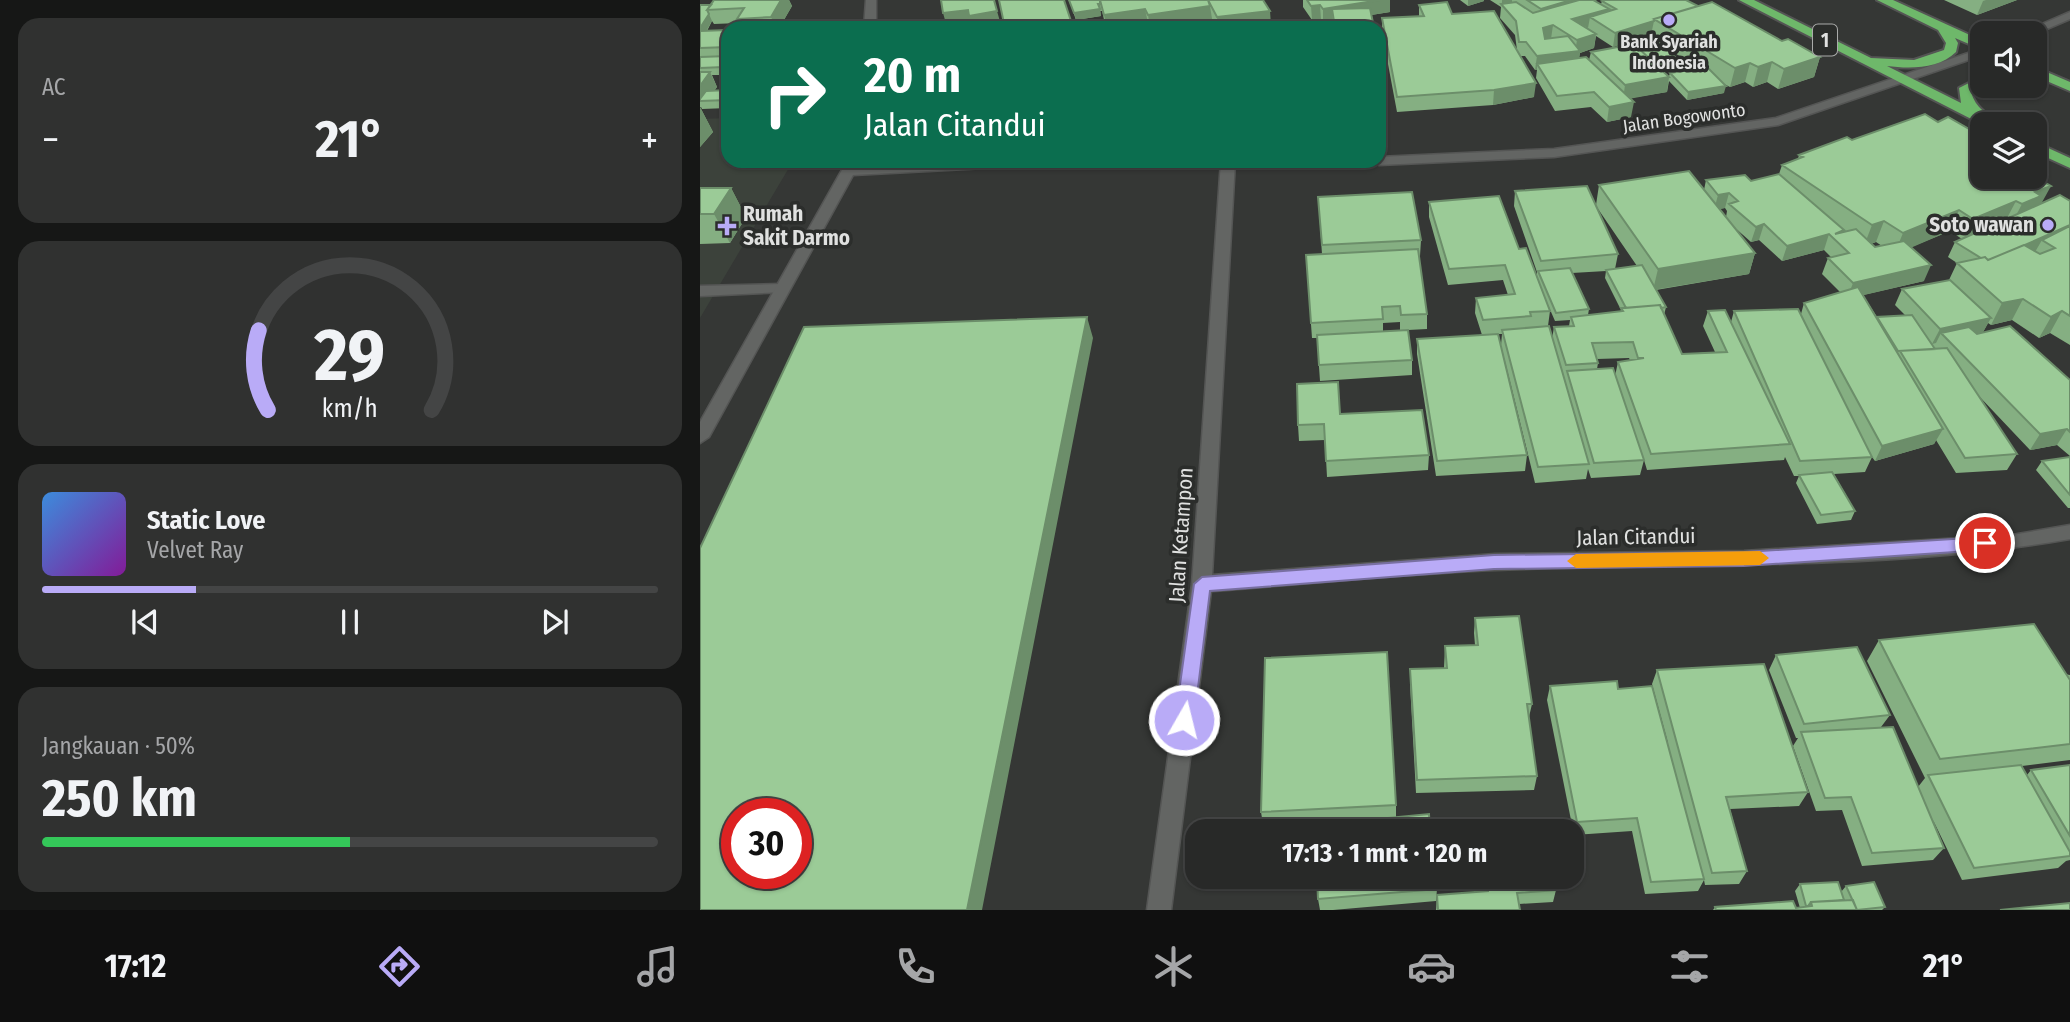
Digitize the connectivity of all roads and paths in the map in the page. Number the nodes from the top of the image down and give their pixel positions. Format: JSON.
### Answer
{"nodes":[{"id":1,"x":871,"y":0,"type":"edge"},
{"id":2,"x":1745,"y":0,"type":"edge"},
{"id":3,"x":1883,"y":0,"type":"edge"},
{"id":4,"x":2070,"y":15,"type":"edge"},
{"id":5,"x":870,"y":21,"type":"edge"},
{"id":6,"x":2047,"y":24,"type":"edge"},
{"id":7,"x":1943,"y":28,"type":"junction"},
{"id":8,"x":1970,"y":42,"type":"edge"},
{"id":9,"x":1970,"y":54,"type":"edge"},
{"id":10,"x":1860,"y":58,"type":"junction"},
{"id":11,"x":2047,"y":76,"type":"edge"},
{"id":12,"x":1905,"y":80,"type":"junction"},
{"id":13,"x":2047,"y":81,"type":"edge"},
{"id":14,"x":2066,"y":85,"type":"edge"},
{"id":15,"x":1970,"y":88,"type":"edge"},
{"id":16,"x":1977,"y":112,"type":"edge"},
{"id":17,"x":1970,"y":113,"type":"edge"},
{"id":18,"x":2047,"y":152,"type":"edge"},
{"id":19,"x":1386,"y":161,"type":"edge"},
{"id":20,"x":2070,"y":164,"type":"edge"},
{"id":21,"x":852,"y":168,"type":"edge"},
{"id":22,"x":1228,"y":168,"type":"edge"},
{"id":23,"x":781,"y":289,"type":"junction"},
{"id":24,"x":700,"y":291,"type":"edge"},
{"id":25,"x":700,"y":437,"type":"edge"},
{"id":26,"x":2070,"y":532,"type":"edge"},
{"id":27,"x":1202,"y":584,"type":"junction"},
{"id":28,"x":1159,"y":910,"type":"edge"}],
"edges":[{"from":1,"to":5,"type":"street"},
{"from":2,"to":10,"type":"highway","number":"1"},
{"from":3,"to":7,"type":"highway"},
{"from":4,"to":6,"type":"street"},
{"from":7,"to":8,"type":"highway"},
{"from":7,"to":10,"type":"highway"},
{"from":9,"to":12,"type":"street","name":"Jalan Bogowonto"},
{"from":10,"to":12,"type":"highway","number":"1"},
{"from":11,"to":14,"type":"highway"},
{"from":12,"to":17,"type":"highway","number":"1"},
{"from":12,"to":19,"type":"street","name":"Jalan Bogowonto"},
{"from":13,"to":14,"type":"highway"},
{"from":15,"to":16,"type":"highway"},
{"from":18,"to":20,"type":"highway"},
{"from":21,"to":23,"type":"street"},
{"from":22,"to":27,"type":"street","name":"Jalan Ketampon"},
{"from":23,"to":24,"type":"street"},
{"from":23,"to":25,"type":"street"},
{"from":26,"to":27,"type":"street","name":"Jalan Citandui"},
{"from":27,"to":28,"type":"street","name":"Jalan Ketampon"}]}
